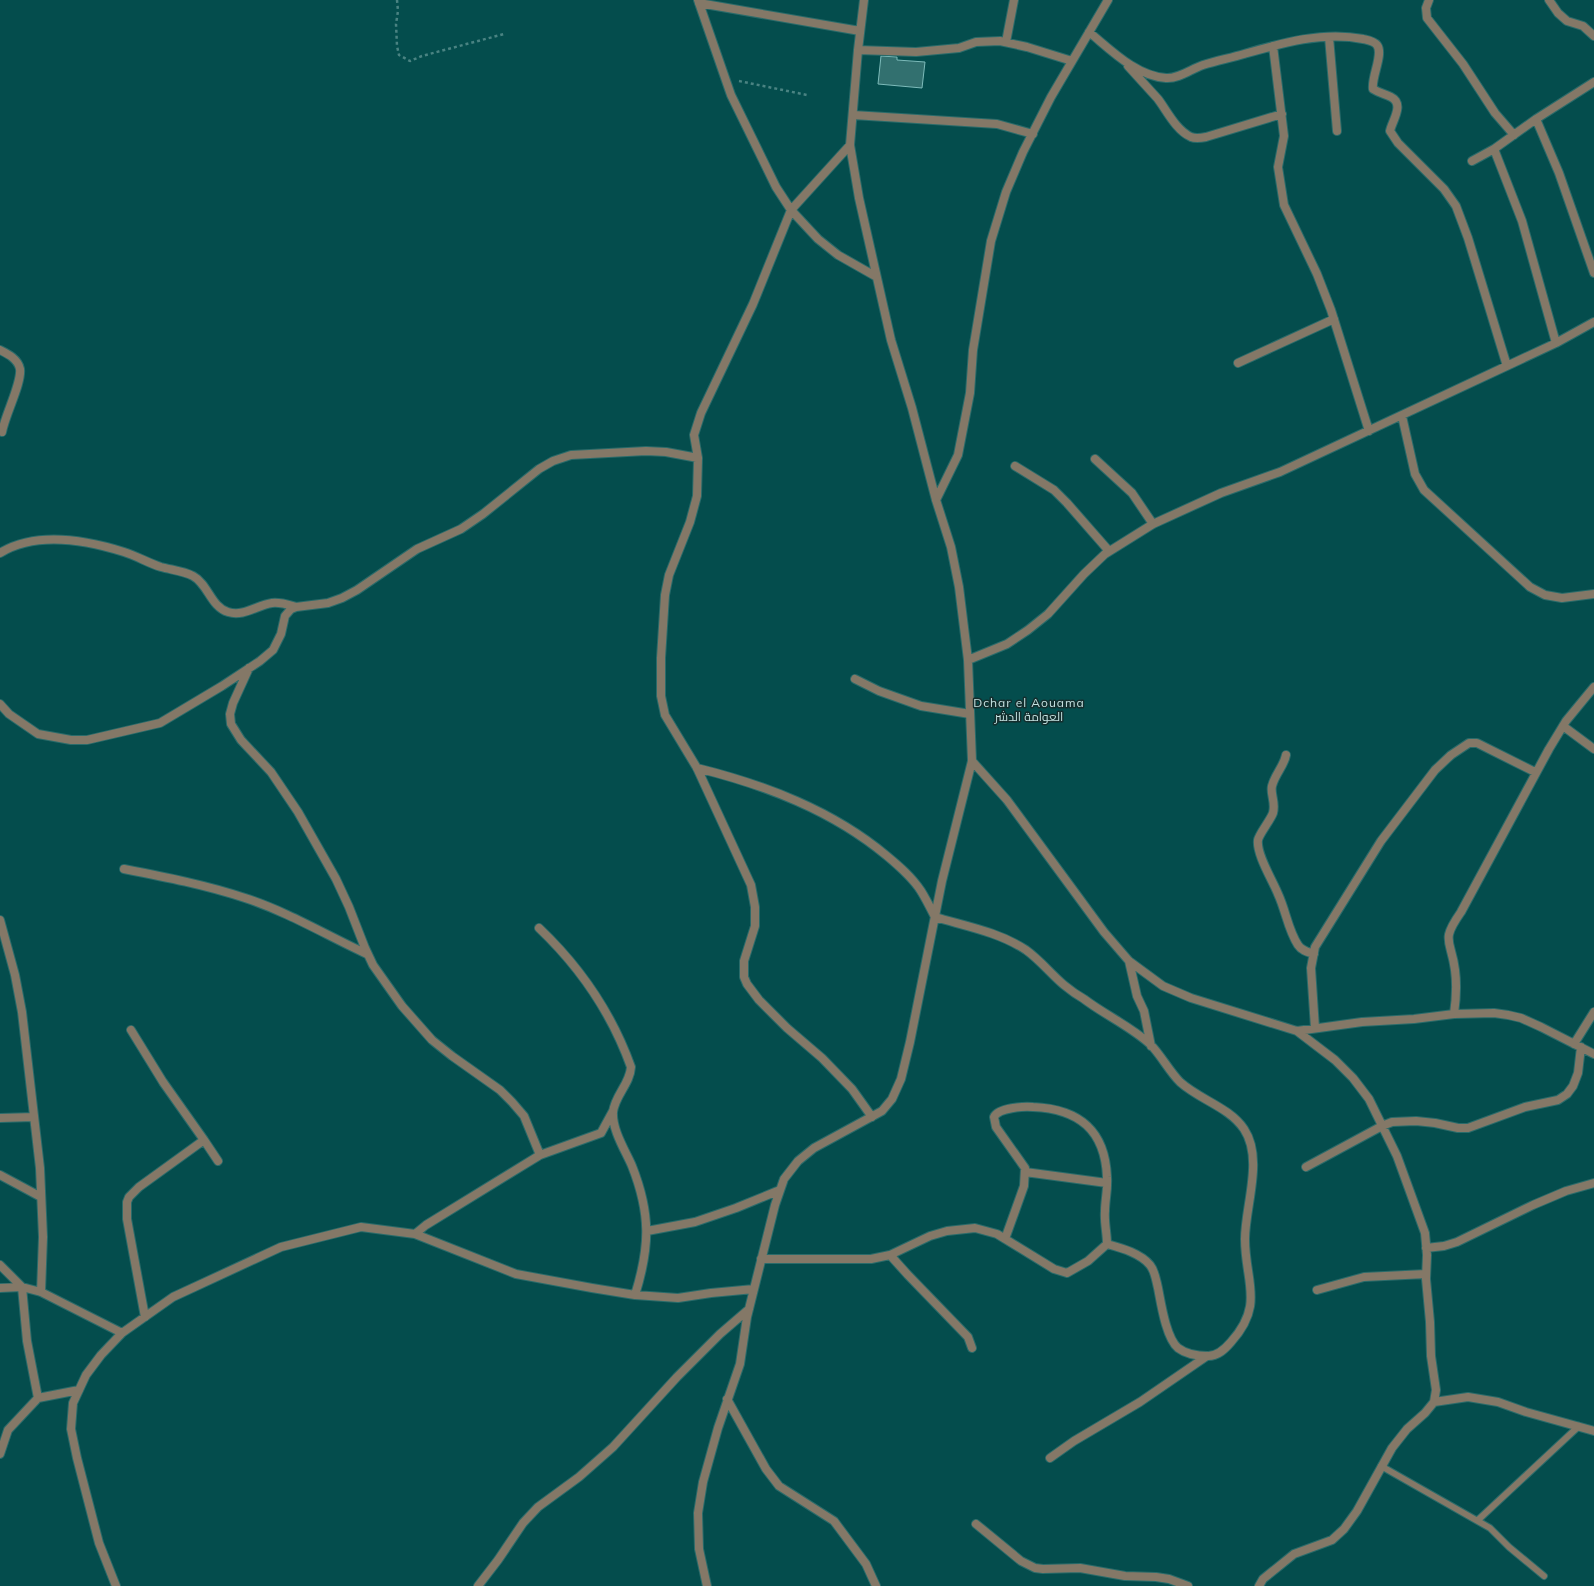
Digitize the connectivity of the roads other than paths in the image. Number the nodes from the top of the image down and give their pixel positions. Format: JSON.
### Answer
{"nodes":[{"id":1,"x":864,"y":0,"type":"edge"},
{"id":2,"x":1014,"y":0,"type":"edge"},
{"id":3,"x":1108,"y":0,"type":"edge"},
{"id":4,"x":1429,"y":0,"type":"edge"},
{"id":5,"x":1549,"y":0,"type":"edge"},
{"id":6,"x":699,"y":1,"type":"edge"},
{"id":7,"x":860,"y":31,"type":"junction"},
{"id":8,"x":1089,"y":32,"type":"junction"},
{"id":9,"x":1594,"y":36,"type":"edge"},
{"id":10,"x":1328,"y":37,"type":"junction"},
{"id":11,"x":1006,"y":42,"type":"junction"},
{"id":12,"x":1273,"y":46,"type":"junction"},
{"id":13,"x":858,"y":50,"type":"junction"},
{"id":14,"x":1123,"y":60,"type":"junction"},
{"id":15,"x":1072,"y":61,"type":"junction"},
{"id":16,"x":1594,"y":82,"type":"edge"},
{"id":17,"x":1282,"y":114,"type":"junction"},
{"id":18,"x":853,"y":115,"type":"junction"},
{"id":19,"x":1536,"y":119,"type":"junction"},
{"id":20,"x":1337,"y":131,"type":"dead end"},
{"id":21,"x":1033,"y":134,"type":"junction"},
{"id":22,"x":1514,"y":135,"type":"junction"},
{"id":23,"x":850,"y":145,"type":"junction"},
{"id":24,"x":1494,"y":149,"type":"junction"},
{"id":25,"x":1472,"y":161,"type":"dead end"},
{"id":26,"x":791,"y":210,"type":"junction"},
{"id":27,"x":1594,"y":273,"type":"edge"},
{"id":28,"x":875,"y":276,"type":"junction"},
{"id":29,"x":1334,"y":319,"type":"junction"},
{"id":30,"x":1594,"y":322,"type":"edge"},
{"id":31,"x":1556,"y":343,"type":"junction"},
{"id":32,"x":0,"y":350,"type":"edge"},
{"id":33,"x":1238,"y":363,"type":"dead end"},
{"id":34,"x":1507,"y":366,"type":"junction"},
{"id":35,"x":1402,"y":416,"type":"junction"},
{"id":36,"x":1369,"y":431,"type":"junction"},
{"id":37,"x":2,"y":432,"type":"dead end"},
{"id":38,"x":698,"y":458,"type":"junction"},
{"id":39,"x":1095,"y":459,"type":"dead end"},
{"id":40,"x":1015,"y":466,"type":"dead end"},
{"id":41,"x":936,"y":500,"type":"junction"},
{"id":42,"x":1153,"y":524,"type":"junction"},
{"id":43,"x":1109,"y":551,"type":"junction"},
{"id":44,"x":0,"y":553,"type":"edge"},
{"id":45,"x":1594,"y":594,"type":"edge"},
{"id":46,"x":296,"y":607,"type":"junction"},
{"id":47,"x":968,"y":660,"type":"junction"},
{"id":48,"x":250,"y":667,"type":"junction"},
{"id":49,"x":855,"y":679,"type":"dead end"},
{"id":50,"x":1594,"y":687,"type":"edge"},
{"id":51,"x":0,"y":704,"type":"edge"},
{"id":52,"x":970,"y":714,"type":"junction"},
{"id":53,"x":1563,"y":726,"type":"junction"},
{"id":54,"x":1594,"y":749,"type":"edge"},
{"id":55,"x":1286,"y":755,"type":"dead end"},
{"id":56,"x":972,"y":761,"type":"junction"},
{"id":57,"x":697,"y":768,"type":"junction"},
{"id":58,"x":1535,"y":772,"type":"junction"},
{"id":59,"x":124,"y":869,"type":"dead end"},
{"id":60,"x":936,"y":917,"type":"junction"},
{"id":61,"x":0,"y":920,"type":"edge"},
{"id":62,"x":539,"y":928,"type":"dead end"},
{"id":63,"x":367,"y":954,"type":"junction"},
{"id":64,"x":1314,"y":954,"type":"junction"},
{"id":65,"x":1129,"y":961,"type":"junction"},
{"id":66,"x":1594,"y":1012,"type":"edge"},
{"id":67,"x":1454,"y":1014,"type":"junction"},
{"id":68,"x":1315,"y":1028,"type":"junction"},
{"id":69,"x":131,"y":1030,"type":"dead end"},
{"id":70,"x":1297,"y":1031,"type":"junction"},
{"id":71,"x":1151,"y":1046,"type":"junction"},
{"id":72,"x":1577,"y":1046,"type":"junction"},
{"id":73,"x":1594,"y":1054,"type":"edge"},
{"id":74,"x":613,"y":1111,"type":"junction"},
{"id":75,"x":34,"y":1117,"type":"junction"},
{"id":76,"x":872,"y":1117,"type":"junction"},
{"id":77,"x":0,"y":1118,"type":"edge"},
{"id":78,"x":1382,"y":1126,"type":"junction"},
{"id":79,"x":204,"y":1140,"type":"junction"},
{"id":80,"x":540,"y":1155,"type":"junction"},
{"id":81,"x":218,"y":1161,"type":"dead end"},
{"id":82,"x":1306,"y":1167,"type":"dead end"},
{"id":83,"x":1025,"y":1172,"type":"junction"},
{"id":84,"x":0,"y":1175,"type":"edge"},
{"id":85,"x":1107,"y":1183,"type":"junction"},
{"id":86,"x":1594,"y":1183,"type":"edge"},
{"id":87,"x":780,"y":1190,"type":"junction"},
{"id":88,"x":41,"y":1197,"type":"junction"},
{"id":89,"x":647,"y":1232,"type":"junction"},
{"id":90,"x":415,"y":1234,"type":"junction"},
{"id":91,"x":1005,"y":1239,"type":"junction"},
{"id":92,"x":1107,"y":1244,"type":"junction"},
{"id":93,"x":1426,"y":1248,"type":"junction"},
{"id":94,"x":890,"y":1255,"type":"junction"},
{"id":95,"x":761,"y":1259,"type":"junction"},
{"id":96,"x":0,"y":1265,"type":"edge"},
{"id":97,"x":1426,"y":1274,"type":"junction"},
{"id":98,"x":22,"y":1287,"type":"junction"},
{"id":99,"x":0,"y":1288,"type":"edge"},
{"id":100,"x":754,"y":1289,"type":"junction"},
{"id":101,"x":1317,"y":1290,"type":"dead end"},
{"id":102,"x":41,"y":1292,"type":"junction"},
{"id":103,"x":635,"y":1295,"type":"junction"},
{"id":104,"x":749,"y":1309,"type":"junction"},
{"id":105,"x":145,"y":1316,"type":"junction"},
{"id":106,"x":122,"y":1333,"type":"junction"},
{"id":107,"x":972,"y":1348,"type":"dead end"},
{"id":108,"x":1207,"y":1356,"type":"junction"},
{"id":109,"x":79,"y":1390,"type":"junction"},
{"id":110,"x":38,"y":1398,"type":"junction"},
{"id":111,"x":727,"y":1399,"type":"junction"},
{"id":112,"x":1434,"y":1402,"type":"junction"},
{"id":113,"x":1579,"y":1426,"type":"junction"},
{"id":114,"x":1594,"y":1431,"type":"edge"},
{"id":115,"x":0,"y":1454,"type":"edge"},
{"id":116,"x":1050,"y":1458,"type":"dead end"},
{"id":117,"x":1381,"y":1466,"type":"junction"},
{"id":118,"x":1478,"y":1520,"type":"junction"},
{"id":119,"x":976,"y":1524,"type":"dead end"},
{"id":120,"x":1544,"y":1576,"type":"dead end"},
{"id":121,"x":116,"y":1586,"type":"edge"},
{"id":122,"x":478,"y":1586,"type":"edge"},
{"id":123,"x":707,"y":1586,"type":"edge"},
{"id":124,"x":876,"y":1586,"type":"edge"},
{"id":125,"x":1188,"y":1586,"type":"edge"},
{"id":126,"x":1259,"y":1586,"type":"edge"}],
"edges":[{"from":1,"to":7,"type":"street"},
{"from":2,"to":11,"type":"street"},
{"from":3,"to":8,"type":"street"},
{"from":4,"to":22,"type":"street"},
{"from":5,"to":9,"type":"street"},
{"from":6,"to":7,"type":"street"},
{"from":6,"to":26,"type":"street"},
{"from":7,"to":13,"type":"street"},
{"from":8,"to":14,"type":"street"},
{"from":8,"to":15,"type":"street"},
{"from":10,"to":12,"type":"street"},
{"from":10,"to":20,"type":"street"},
{"from":10,"to":34,"type":"street"},
{"from":11,"to":13,"type":"street"},
{"from":11,"to":15,"type":"street"},
{"from":12,"to":14,"type":"street"},
{"from":12,"to":17,"type":"street"},
{"from":13,"to":18,"type":"street"},
{"from":14,"to":17,"type":"street"},
{"from":15,"to":21,"type":"street"},
{"from":16,"to":19,"type":"street"},
{"from":17,"to":29,"type":"street"},
{"from":18,"to":21,"type":"street"},
{"from":18,"to":23,"type":"street"},
{"from":19,"to":22,"type":"street"},
{"from":19,"to":27,"type":"street"},
{"from":21,"to":41,"type":"street"},
{"from":22,"to":24,"type":"street"},
{"from":23,"to":26,"type":"street"},
{"from":23,"to":28,"type":"street"},
{"from":24,"to":25,"type":"street"},
{"from":24,"to":31,"type":"street"},
{"from":26,"to":28,"type":"street"},
{"from":26,"to":38,"type":"street"},
{"from":28,"to":41,"type":"street"},
{"from":29,"to":33,"type":"street"},
{"from":29,"to":36,"type":"street"},
{"from":30,"to":31,"type":"street"},
{"from":31,"to":34,"type":"street"},
{"from":32,"to":37,"type":"street"},
{"from":34,"to":35,"type":"street"},
{"from":35,"to":36,"type":"street"},
{"from":35,"to":45,"type":"street"},
{"from":36,"to":42,"type":"street"},
{"from":38,"to":46,"type":"street"},
{"from":38,"to":57,"type":"street"},
{"from":39,"to":42,"type":"street"},
{"from":40,"to":43,"type":"street"},
{"from":41,"to":47,"type":"street"},
{"from":42,"to":43,"type":"street"},
{"from":43,"to":47,"type":"street"},
{"from":44,"to":46,"type":"street"},
{"from":46,"to":48,"type":"street"},
{"from":47,"to":52,"type":"street"},
{"from":48,"to":51,"type":"street"},
{"from":48,"to":63,"type":"street"},
{"from":49,"to":52,"type":"street"},
{"from":50,"to":53,"type":"street"},
{"from":52,"to":56,"type":"street"},
{"from":53,"to":54,"type":"street"},
{"from":53,"to":58,"type":"street"},
{"from":55,"to":64,"type":"street"},
{"from":56,"to":60,"type":"street"},
{"from":56,"to":65,"type":"street"},
{"from":57,"to":60,"type":"street"},
{"from":57,"to":76,"type":"street"},
{"from":58,"to":64,"type":"street"},
{"from":58,"to":67,"type":"street"},
{"from":59,"to":63,"type":"street"},
{"from":60,"to":71,"type":"street"},
{"from":60,"to":76,"type":"street"},
{"from":61,"to":75,"type":"street"},
{"from":62,"to":74,"type":"street"},
{"from":63,"to":80,"type":"street"},
{"from":64,"to":68,"type":"street"},
{"from":65,"to":70,"type":"street"},
{"from":65,"to":71,"type":"street"},
{"from":66,"to":72,"type":"street"},
{"from":67,"to":68,"type":"street"},
{"from":67,"to":72,"type":"street"},
{"from":68,"to":70,"type":"street"},
{"from":69,"to":79,"type":"street"},
{"from":70,"to":78,"type":"street"},
{"from":71,"to":108,"type":"street"},
{"from":72,"to":73,"type":"street"},
{"from":72,"to":78,"type":"street"},
{"from":74,"to":80,"type":"street"},
{"from":74,"to":89,"type":"street"},
{"from":75,"to":77,"type":"street"},
{"from":75,"to":88,"type":"street"},
{"from":76,"to":87,"type":"street"},
{"from":78,"to":82,"type":"street"},
{"from":78,"to":93,"type":"street"},
{"from":79,"to":81,"type":"street"},
{"from":79,"to":105,"type":"street"},
{"from":80,"to":90,"type":"street"},
{"from":83,"to":85,"type":"street"},
{"from":83,"to":85,"type":"street"},
{"from":83,"to":91,"type":"street"},
{"from":84,"to":88,"type":"street"},
{"from":85,"to":92,"type":"street"},
{"from":86,"to":93,"type":"street"},
{"from":87,"to":89,"type":"street"},
{"from":87,"to":95,"type":"street"},
{"from":88,"to":102,"type":"street"},
{"from":89,"to":103,"type":"street"},
{"from":90,"to":103,"type":"street"},
{"from":90,"to":105,"type":"street"},
{"from":91,"to":92,"type":"street"},
{"from":91,"to":94,"type":"street"},
{"from":92,"to":108,"type":"street"},
{"from":93,"to":97,"type":"street"},
{"from":94,"to":95,"type":"street"},
{"from":94,"to":107,"type":"street"},
{"from":95,"to":100,"type":"street"},
{"from":96,"to":98,"type":"street"},
{"from":97,"to":101,"type":"street"},
{"from":97,"to":112,"type":"street"},
{"from":98,"to":99,"type":"street"},
{"from":98,"to":102,"type":"street"},
{"from":98,"to":110,"type":"street"},
{"from":100,"to":103,"type":"street"},
{"from":100,"to":104,"type":"street"},
{"from":102,"to":106,"type":"street"},
{"from":104,"to":111,"type":"street"},
{"from":104,"to":122,"type":"street"},
{"from":105,"to":106,"type":"street"},
{"from":106,"to":109,"type":"street"},
{"from":108,"to":116,"type":"street"},
{"from":109,"to":110,"type":"street"},
{"from":109,"to":121,"type":"street"},
{"from":110,"to":115,"type":"street"},
{"from":111,"to":123,"type":"street"},
{"from":111,"to":124,"type":"street"},
{"from":112,"to":113,"type":"street"},
{"from":112,"to":117,"type":"street"},
{"from":113,"to":114,"type":"street"},
{"from":113,"to":118,"type":"lane"},
{"from":117,"to":118,"type":"lane"},
{"from":117,"to":126,"type":"street"},
{"from":118,"to":120,"type":"lane"},
{"from":119,"to":125,"type":"street"}]}
